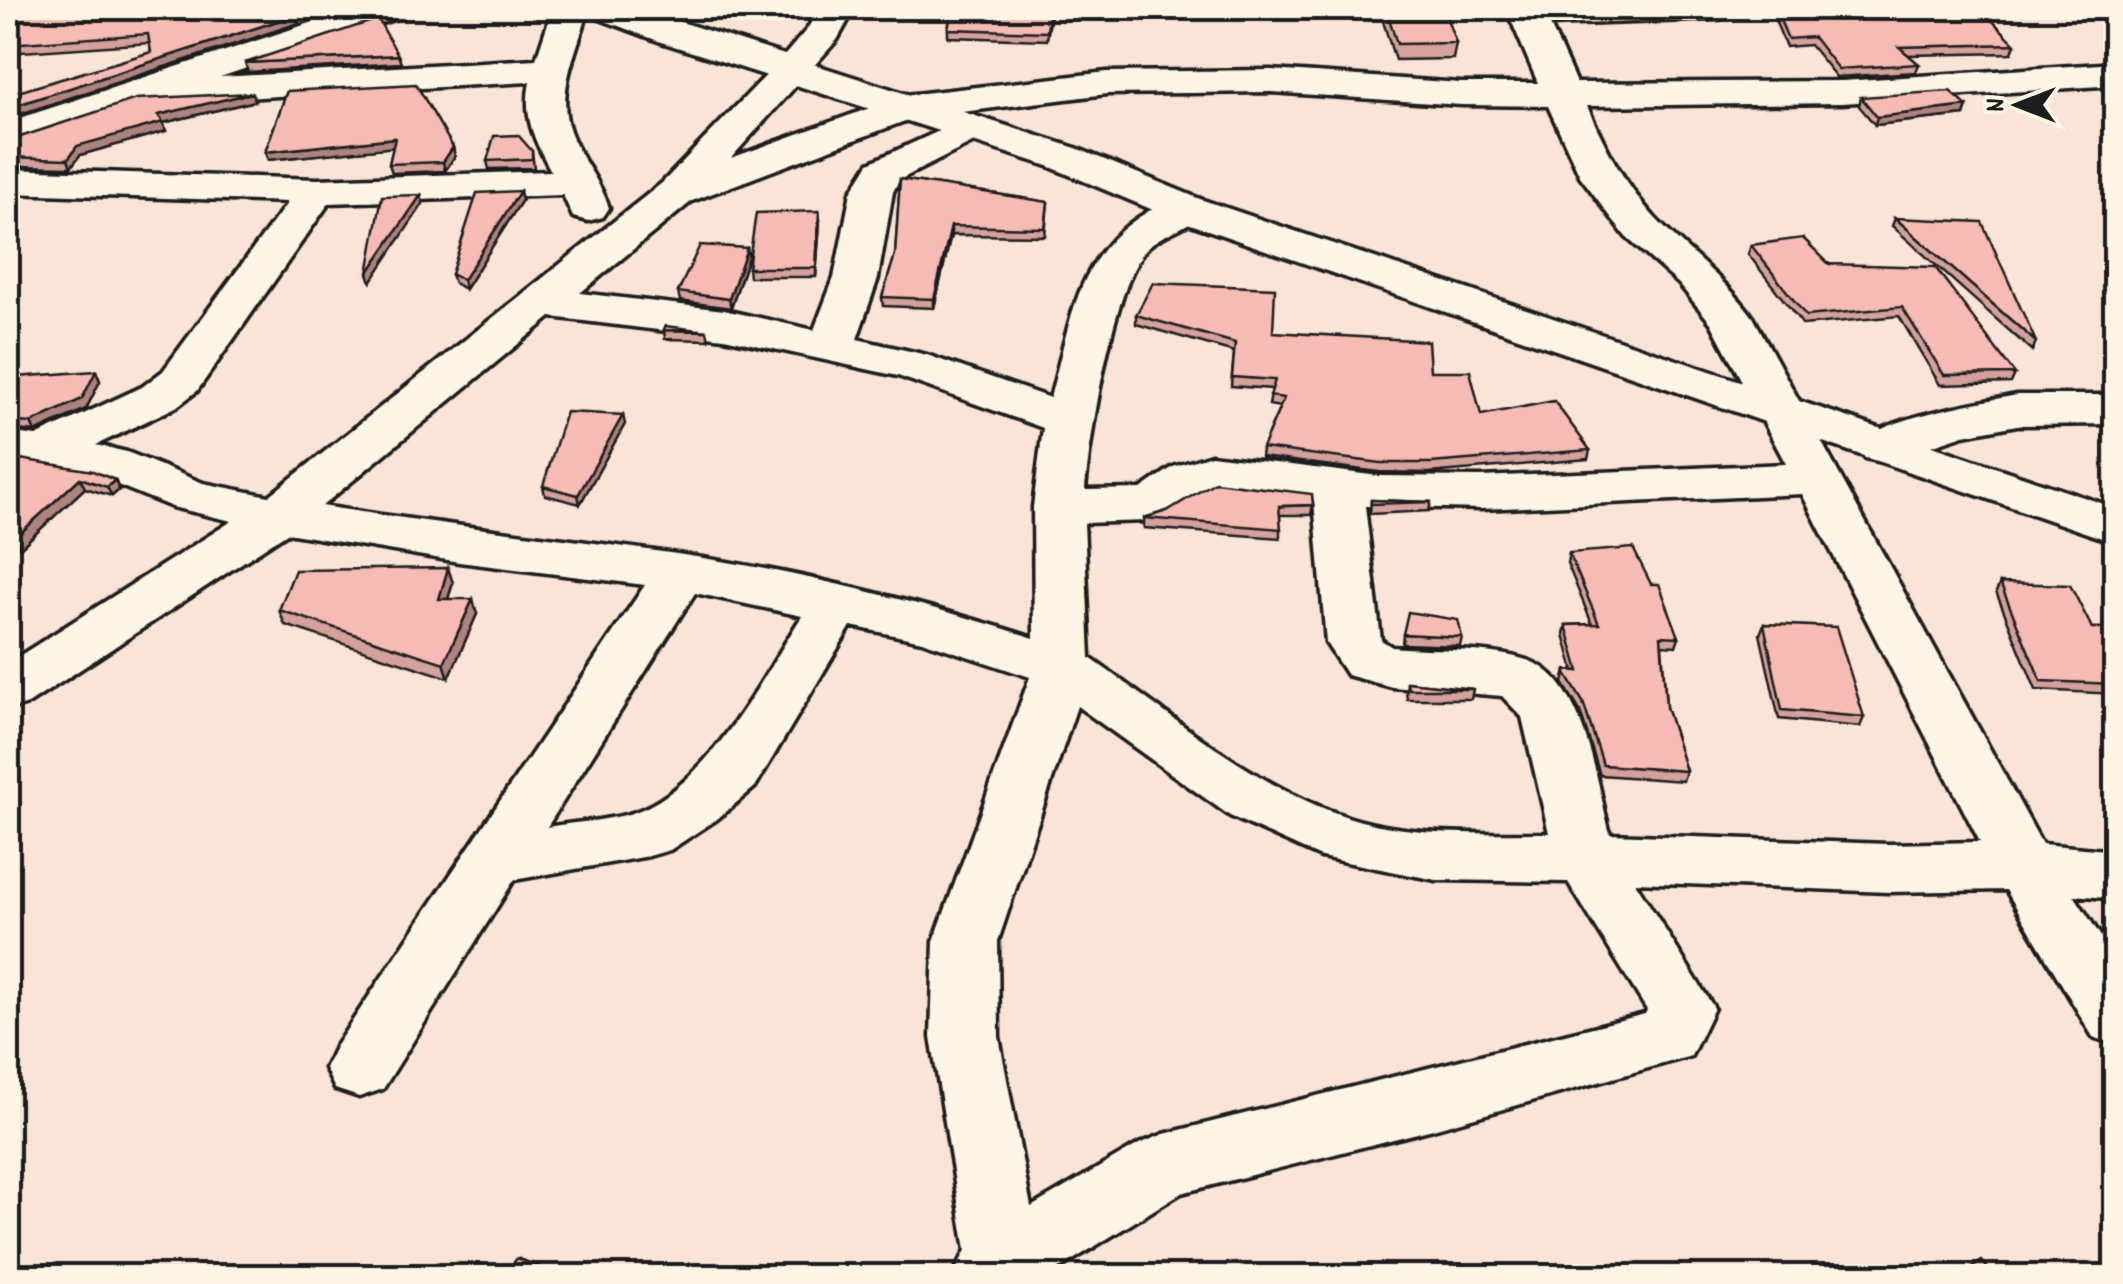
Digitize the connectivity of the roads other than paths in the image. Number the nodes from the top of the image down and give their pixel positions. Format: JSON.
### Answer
{"nodes":[{"id":1,"x":390,"y":8,"type":"edge"},
{"id":2,"x":571,"y":8,"type":"edge"},
{"id":3,"x":605,"y":8,"type":"edge"},
{"id":4,"x":837,"y":8,"type":"edge"},
{"id":5,"x":1717,"y":8,"type":"edge"},
{"id":6,"x":1526,"y":11,"type":"edge"},
{"id":7,"x":553,"y":69,"type":"junction"},
{"id":8,"x":791,"y":72,"type":"junction"},
{"id":9,"x":2116,"y":74,"type":"edge"},
{"id":10,"x":137,"y":93,"type":"junction"},
{"id":11,"x":1563,"y":95,"type":"junction"},
{"id":12,"x":906,"y":107,"type":"junction"},
{"id":13,"x":972,"y":128,"type":"junction"},
{"id":14,"x":8,"y":135,"type":"edge"},
{"id":15,"x":8,"y":181,"type":"edge"},
{"id":16,"x":580,"y":182,"type":"junction"},
{"id":17,"x":317,"y":191,"type":"junction"},
{"id":18,"x":677,"y":192,"type":"junction"},
{"id":19,"x":1185,"y":208,"type":"junction"},
{"id":20,"x":600,"y":255,"type":"junction"},
{"id":21,"x":542,"y":302,"type":"junction"},
{"id":22,"x":831,"y":347,"type":"junction"},
{"id":23,"x":1780,"y":408,"type":"junction"},
{"id":24,"x":2116,"y":409,"type":"edge"},
{"id":25,"x":1068,"y":421,"type":"junction"},
{"id":26,"x":1882,"y":447,"type":"junction"},
{"id":27,"x":25,"y":450,"type":"edge"},
{"id":28,"x":1816,"y":478,"type":"junction"},
{"id":29,"x":1338,"y":488,"type":"junction"},
{"id":30,"x":1058,"y":507,"type":"junction"},
{"id":31,"x":278,"y":515,"type":"junction"},
{"id":32,"x":2116,"y":526,"type":"edge"},
{"id":33,"x":681,"y":572,"type":"junction"},
{"id":34,"x":836,"y":604,"type":"junction"},
{"id":35,"x":1062,"y":667,"type":"junction"},
{"id":36,"x":8,"y":690,"type":"edge"},
{"id":37,"x":1586,"y":858,"type":"junction"},
{"id":38,"x":494,"y":860,"type":"junction"},
{"id":39,"x":2022,"y":866,"type":"junction"},
{"id":40,"x":2116,"y":875,"type":"edge"},
{"id":41,"x":2116,"y":1016,"type":"edge"},
{"id":42,"x":359,"y":1068,"type":"dead end"},
{"id":43,"x":1000,"y":1272,"type":"edge"}],
"edges":[{"from":1,"to":10,"type":"street"},
{"from":2,"to":7,"type":"street"},
{"from":3,"to":8,"type":"street"},
{"from":4,"to":8,"type":"street"},
{"from":5,"to":6,"type":"street"},
{"from":6,"to":11,"type":"street"},
{"from":7,"to":10,"type":"street"},
{"from":7,"to":16,"type":"street"},
{"from":8,"to":12,"type":"street"},
{"from":8,"to":18,"type":"street"},
{"from":9,"to":11,"type":"street"},
{"from":10,"to":14,"type":"street"},
{"from":11,"to":12,"type":"street"},
{"from":11,"to":23,"type":"street"},
{"from":12,"to":13,"type":"street"},
{"from":12,"to":18,"type":"street"},
{"from":13,"to":19,"type":"street"},
{"from":13,"to":22,"type":"street"},
{"from":15,"to":17,"type":"street"},
{"from":16,"to":17,"type":"street"},
{"from":16,"to":20,"type":"street"},
{"from":17,"to":27,"type":"street"},
{"from":18,"to":20,"type":"street"},
{"from":19,"to":23,"type":"street"},
{"from":19,"to":25,"type":"street"},
{"from":20,"to":21,"type":"street"},
{"from":21,"to":22,"type":"street"},
{"from":21,"to":31,"type":"street"},
{"from":22,"to":25,"type":"street"},
{"from":23,"to":26,"type":"street"},
{"from":23,"to":28,"type":"street"},
{"from":24,"to":26,"type":"street"},
{"from":25,"to":30,"type":"street"},
{"from":26,"to":32,"type":"street"},
{"from":27,"to":31,"type":"street"},
{"from":28,"to":29,"type":"street"},
{"from":28,"to":39,"type":"street"},
{"from":29,"to":30,"type":"street"},
{"from":29,"to":37,"type":"street"},
{"from":30,"to":35,"type":"street"},
{"from":31,"to":33,"type":"street"},
{"from":31,"to":36,"type":"street"},
{"from":33,"to":34,"type":"street"},
{"from":33,"to":38,"type":"street"},
{"from":34,"to":35,"type":"street"},
{"from":34,"to":38,"type":"street"},
{"from":35,"to":37,"type":"street"},
{"from":35,"to":43,"type":"street"},
{"from":37,"to":39,"type":"street"},
{"from":37,"to":43,"type":"street"},
{"from":38,"to":42,"type":"street"},
{"from":39,"to":40,"type":"street"},
{"from":39,"to":41,"type":"street"}]}
